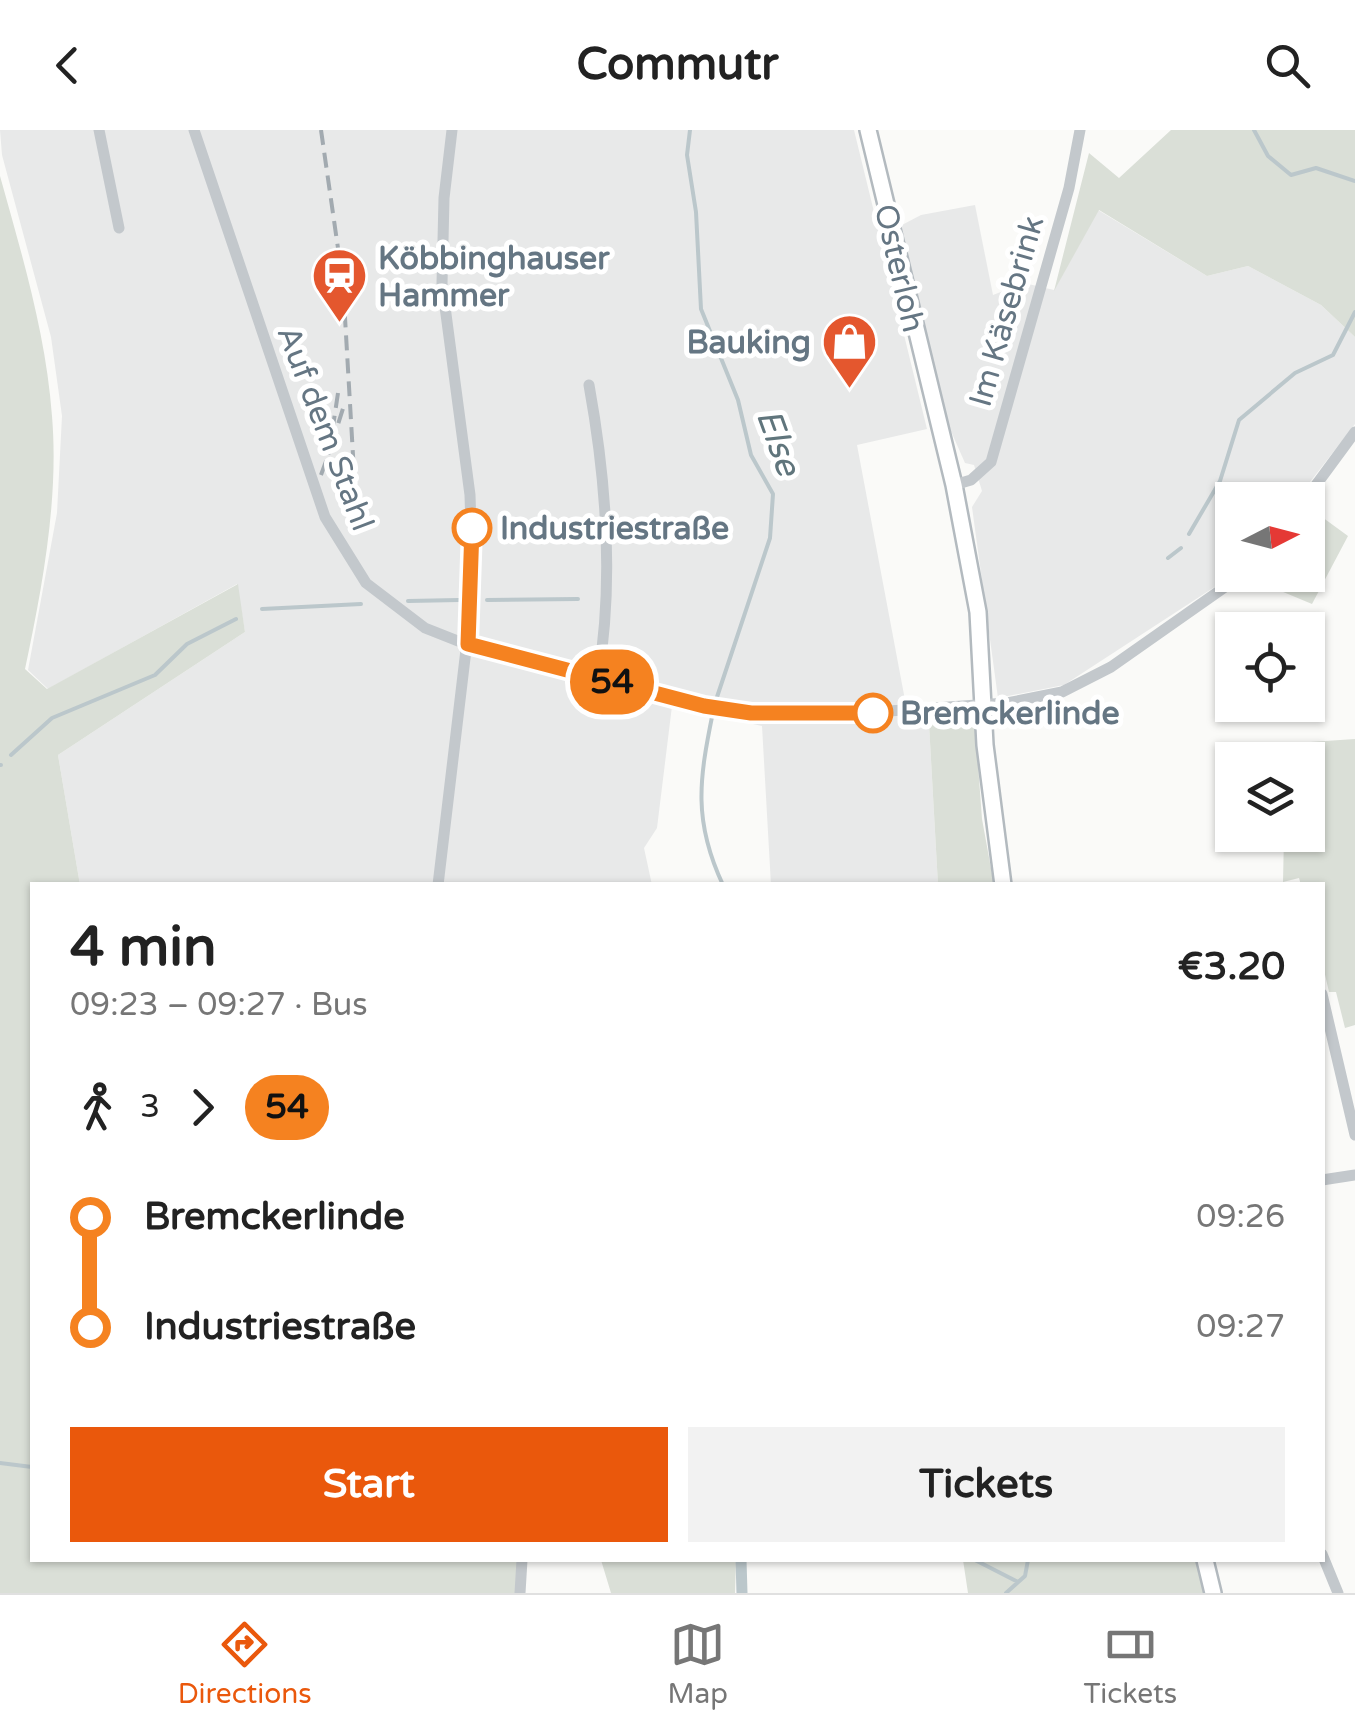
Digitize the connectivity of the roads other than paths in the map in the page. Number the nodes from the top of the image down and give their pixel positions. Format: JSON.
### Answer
{"nodes":[{"id":1,"x":99,"y":130,"type":"edge"},
{"id":2,"x":194,"y":130,"type":"edge"},
{"id":3,"x":452,"y":130,"type":"edge"},
{"id":4,"x":868,"y":130,"type":"edge"},
{"id":5,"x":1080,"y":130,"type":"edge"},
{"id":6,"x":119,"y":228,"type":"dead end"},
{"id":7,"x":589,"y":385,"type":"dead end"},
{"id":8,"x":1355,"y":432,"type":"edge"},
{"id":9,"x":1318,"y":482,"type":"edge"},
{"id":10,"x":954,"y":485,"type":"junction"},
{"id":11,"x":1217,"y":592,"type":"edge"},
{"id":12,"x":468,"y":644,"type":"junction"},
{"id":13,"x":598,"y":677,"type":"junction"},
{"id":14,"x":983,"y":703,"type":"junction"},
{"id":15,"x":438,"y":882,"type":"edge"},
{"id":16,"x":1003,"y":882,"type":"edge"},
{"id":17,"x":1325,"y":1007,"type":"edge"},
{"id":18,"x":1355,"y":1134,"type":"edge"},
{"id":19,"x":1355,"y":1174,"type":"edge"},
{"id":20,"x":1325,"y":1179,"type":"edge"},
{"id":21,"x":1325,"y":1561,"type":"edge"},
{"id":22,"x":522,"y":1562,"type":"edge"},
{"id":23,"x":1205,"y":1562,"type":"edge"},
{"id":24,"x":520,"y":1593,"type":"edge"},
{"id":25,"x":1212,"y":1593,"type":"edge"},
{"id":26,"x":1338,"y":1593,"type":"edge"}],
"edges":[{"from":1,"to":6,"type":"street"},
{"from":2,"to":12,"type":"street","name":"Auf dem Stahl"},
{"from":3,"to":12,"type":"street"},
{"from":4,"to":10,"type":"main road","name":"Osterloh"},
{"from":5,"to":10,"type":"street","name":"Im Käsebrink"},
{"from":7,"to":13,"type":"street"},
{"from":8,"to":9,"type":"street"},
{"from":10,"to":14,"type":"main road","name":"Osterloh"},
{"from":11,"to":14,"type":"street","name":"Auf dem Stahl"},
{"from":12,"to":13,"type":"street","name":"Auf dem Stahl"},
{"from":12,"to":15,"type":"street"},
{"from":13,"to":14,"type":"street","name":"Auf dem Stahl"},
{"from":14,"to":16,"type":"main road","name":"Osterloh"},
{"from":17,"to":18,"type":"street"},
{"from":19,"to":20,"type":"street"},
{"from":21,"to":26,"type":"street"},
{"from":22,"to":24,"type":"street"},
{"from":23,"to":25,"type":"main road"}]}
